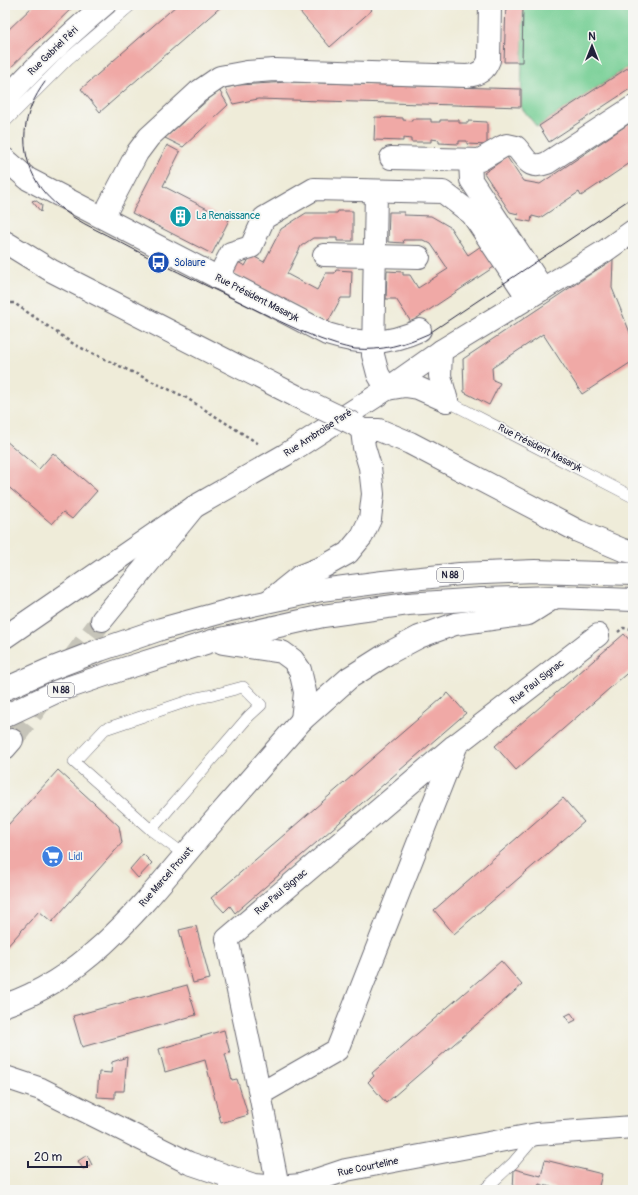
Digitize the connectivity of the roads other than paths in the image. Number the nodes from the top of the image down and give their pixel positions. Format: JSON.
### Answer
{"nodes":[{"id":1,"x":104,"y":5,"type":"edge"},
{"id":2,"x":131,"y":5,"type":"edge"},
{"id":3,"x":490,"y":5,"type":"edge"},
{"id":4,"x":5,"y":100,"type":"edge"},
{"id":5,"x":633,"y":106,"type":"edge"},
{"id":6,"x":5,"y":122,"type":"edge"},
{"id":7,"x":391,"y":158,"type":"dead end"},
{"id":8,"x":5,"y":159,"type":"edge"},
{"id":9,"x":470,"y":161,"type":"junction"},
{"id":10,"x":376,"y":191,"type":"junction"},
{"id":11,"x":109,"y":206,"type":"dead end"},
{"id":12,"x":633,"y":231,"type":"edge"},
{"id":13,"x":5,"y":242,"type":"edge"},
{"id":14,"x":324,"y":255,"type":"dead end"},
{"id":15,"x":375,"y":256,"type":"junction"},
{"id":16,"x":420,"y":257,"type":"dead end"},
{"id":17,"x":5,"y":261,"type":"edge"},
{"id":18,"x":52,"y":271,"type":"junction"},
{"id":19,"x":218,"y":278,"type":"junction"},
{"id":20,"x":536,"y":293,"type":"junction"},
{"id":21,"x":420,"y":330,"type":"dead end"},
{"id":22,"x":373,"y":342,"type":"junction"},
{"id":23,"x":441,"y":351,"type":"junction"},
{"id":24,"x":387,"y":389,"type":"junction"},
{"id":25,"x":447,"y":401,"type":"junction"},
{"id":26,"x":358,"y":427,"type":"junction"},
{"id":27,"x":633,"y":497,"type":"edge"},
{"id":28,"x":194,"y":507,"type":"junction"},
{"id":29,"x":633,"y":552,"type":"edge"},
{"id":30,"x":633,"y":574,"type":"edge"},
{"id":31,"x":556,"y":596,"type":"junction"},
{"id":32,"x":633,"y":600,"type":"edge"},
{"id":33,"x":268,"y":602,"type":"junction"},
{"id":34,"x":102,"y":620,"type":"tunnel mouth"},
{"id":35,"x":598,"y":635,"type":"dead end"},
{"id":36,"x":5,"y":637,"type":"edge"},
{"id":37,"x":212,"y":641,"type":"junction"},
{"id":38,"x":5,"y":689,"type":"edge"},
{"id":39,"x":5,"y":716,"type":"edge"},
{"id":40,"x":302,"y":720,"type":"junction"},
{"id":41,"x":457,"y":744,"type":"junction"},
{"id":42,"x":151,"y":830,"type":"junction"},
{"id":43,"x":185,"y":855,"type":"junction"},
{"id":44,"x":5,"y":1005,"type":"edge"},
{"id":45,"x":5,"y":1077,"type":"edge"},
{"id":46,"x":260,"y":1094,"type":"junction"},
{"id":47,"x":633,"y":1127,"type":"edge"},
{"id":48,"x":537,"y":1134,"type":"junction"},
{"id":49,"x":227,"y":1184,"type":"edge"},
{"id":50,"x":278,"y":1188,"type":"junction"},
{"id":51,"x":484,"y":1190,"type":"edge"}],
"edges":[{"from":1,"to":4,"type":"main road","name":"Rue Gabriel Péri"},
{"from":2,"to":6,"type":"lane"},
{"from":3,"to":11,"type":"main road"},
{"from":5,"to":9,"type":"main road"},
{"from":7,"to":9,"type":"main road"},
{"from":8,"to":19,"type":"main road","name":"Rue Président Masaryk"},
{"from":9,"to":20,"type":"main road"},
{"from":10,"to":15,"type":"main road"},
{"from":10,"to":19,"type":"main road"},
{"from":10,"to":20,"type":"main road"},
{"from":12,"to":20,"type":"main road","name":"Rue Ambroise Paré"},
{"from":13,"to":18,"type":"main road"},
{"from":14,"to":15,"type":"main road"},
{"from":15,"to":16,"type":"main road"},
{"from":15,"to":22,"type":"main road"},
{"from":17,"to":18,"type":"main road"},
{"from":18,"to":26,"type":"main road","bridge":true},
{"from":19,"to":22,"type":"main road","name":"Rue Président Masaryk"},
{"from":20,"to":23,"type":"main road","name":"Rue Ambroise Paré"},
{"from":21,"to":22,"type":"main road","name":"Rue Président Masaryk"},
{"from":22,"to":24,"type":"main road"},
{"from":23,"to":24,"type":"main road","name":"Rue Ambroise Paré"},
{"from":23,"to":25,"type":"main road"},
{"from":24,"to":25,"type":"main road","name":"Rue Président Masaryk"},
{"from":24,"to":28,"type":"main road","name":"Rue Ambroise Paré"},
{"from":25,"to":27,"type":"lane","name":"Rue Président Masaryk"},
{"from":26,"to":29,"type":"main road"},
{"from":26,"to":33,"type":"main road"},
{"from":28,"to":34,"type":"main road"},
{"from":28,"to":36,"type":"main road","name":"Rue Ambroise Paré"},
{"from":30,"to":33,"type":"main road","number":"N 88"},
{"from":31,"to":32,"type":"main road","number":"N 88"},
{"from":31,"to":37,"type":"main road","number":"N 88"},
{"from":31,"to":40,"type":"main road","name":"Rue Marcel Proust"},
{"from":33,"to":38,"type":"main road","number":"N 88"},
{"from":35,"to":41,"type":"main road","name":"Rue Paul Signac"},
{"from":37,"to":39,"type":"main road","number":"N 88"},
{"from":37,"to":40,"type":"main road"},
{"from":40,"to":43,"type":"main road","name":"Rue Marcel Proust"},
{"from":41,"to":46,"type":"main road"},
{"from":41,"to":46,"type":"main road","name":"Rue Paul Signac"},
{"from":42,"to":42,"type":"lane"},
{"from":42,"to":43,"type":"lane"},
{"from":43,"to":44,"type":"main road","name":"Rue Marcel Proust"},
{"from":45,"to":49,"type":"main road","name":"Rue Courteline"},
{"from":46,"to":50,"type":"main road","name":"Rue Paul Signac"},
{"from":47,"to":48,"type":"main road","name":"Rue Courteline"},
{"from":48,"to":50,"type":"main road","name":"Rue Courteline"},
{"from":48,"to":51,"type":"lane"},
{"from":49,"to":50,"type":"main road","name":"Rue Courteline"}]}
